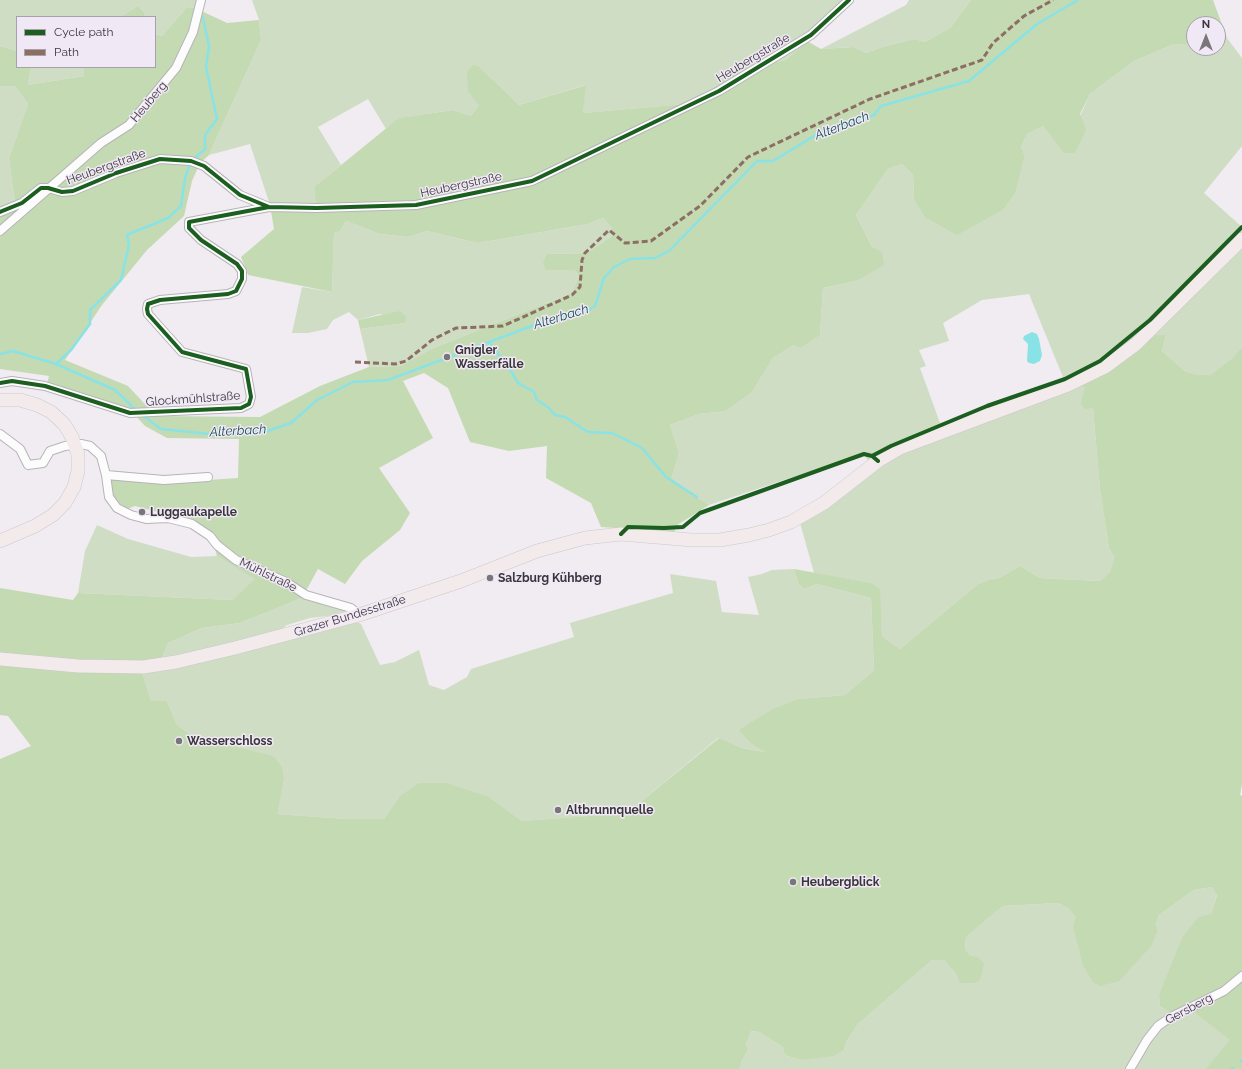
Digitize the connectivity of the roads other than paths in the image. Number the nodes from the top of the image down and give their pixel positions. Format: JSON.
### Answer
{"nodes":[{"id":1,"x":201,"y":0,"type":"edge"},
{"id":2,"x":849,"y":0,"type":"edge"},
{"id":3,"x":48,"y":188,"type":"junction"},
{"id":4,"x":268,"y":207,"type":"junction"},
{"id":5,"x":0,"y":212,"type":"edge"},
{"id":6,"x":0,"y":231,"type":"edge"},
{"id":7,"x":1242,"y":239,"type":"edge"},
{"id":8,"x":0,"y":382,"type":"edge"},
{"id":9,"x":0,"y":400,"type":"edge"},
{"id":10,"x":0,"y":434,"type":"edge"},
{"id":11,"x":75,"y":445,"type":"junction"},
{"id":12,"x":106,"y":475,"type":"junction"},
{"id":13,"x":208,"y":477,"type":"dead end"},
{"id":14,"x":0,"y":541,"type":"edge"},
{"id":15,"x":359,"y":616,"type":"junction"},
{"id":16,"x":0,"y":659,"type":"edge"},
{"id":17,"x":1242,"y":976,"type":"edge"},
{"id":18,"x":1130,"y":1069,"type":"edge"}],
"edges":[{"from":1,"to":3,"type":"street","name":"Heuberg"},
{"from":2,"to":4,"type":"street","name":"Heubergstraße"},
{"from":3,"to":4,"type":"street","name":"Heubergstraße"},
{"from":3,"to":5,"type":"street","name":"Heuberg"},
{"from":3,"to":6,"type":"street"},
{"from":4,"to":8,"type":"street","name":"Glockmühlstraße"},
{"from":7,"to":15,"type":"main road","name":"Grazer Bundesstraße"},
{"from":9,"to":11,"type":"main road"},
{"from":10,"to":11,"type":"street","name":"Mühlstraße"},
{"from":11,"to":12,"type":"street","name":"Mühlstraße"},
{"from":11,"to":14,"type":"main road"},
{"from":12,"to":13,"type":"street"},
{"from":12,"to":15,"type":"street","name":"Mühlstraße"},
{"from":15,"to":16,"type":"main road","name":"Grazer Bundesstraße"},
{"from":17,"to":18,"type":"street","name":"Gersberg"}]}
